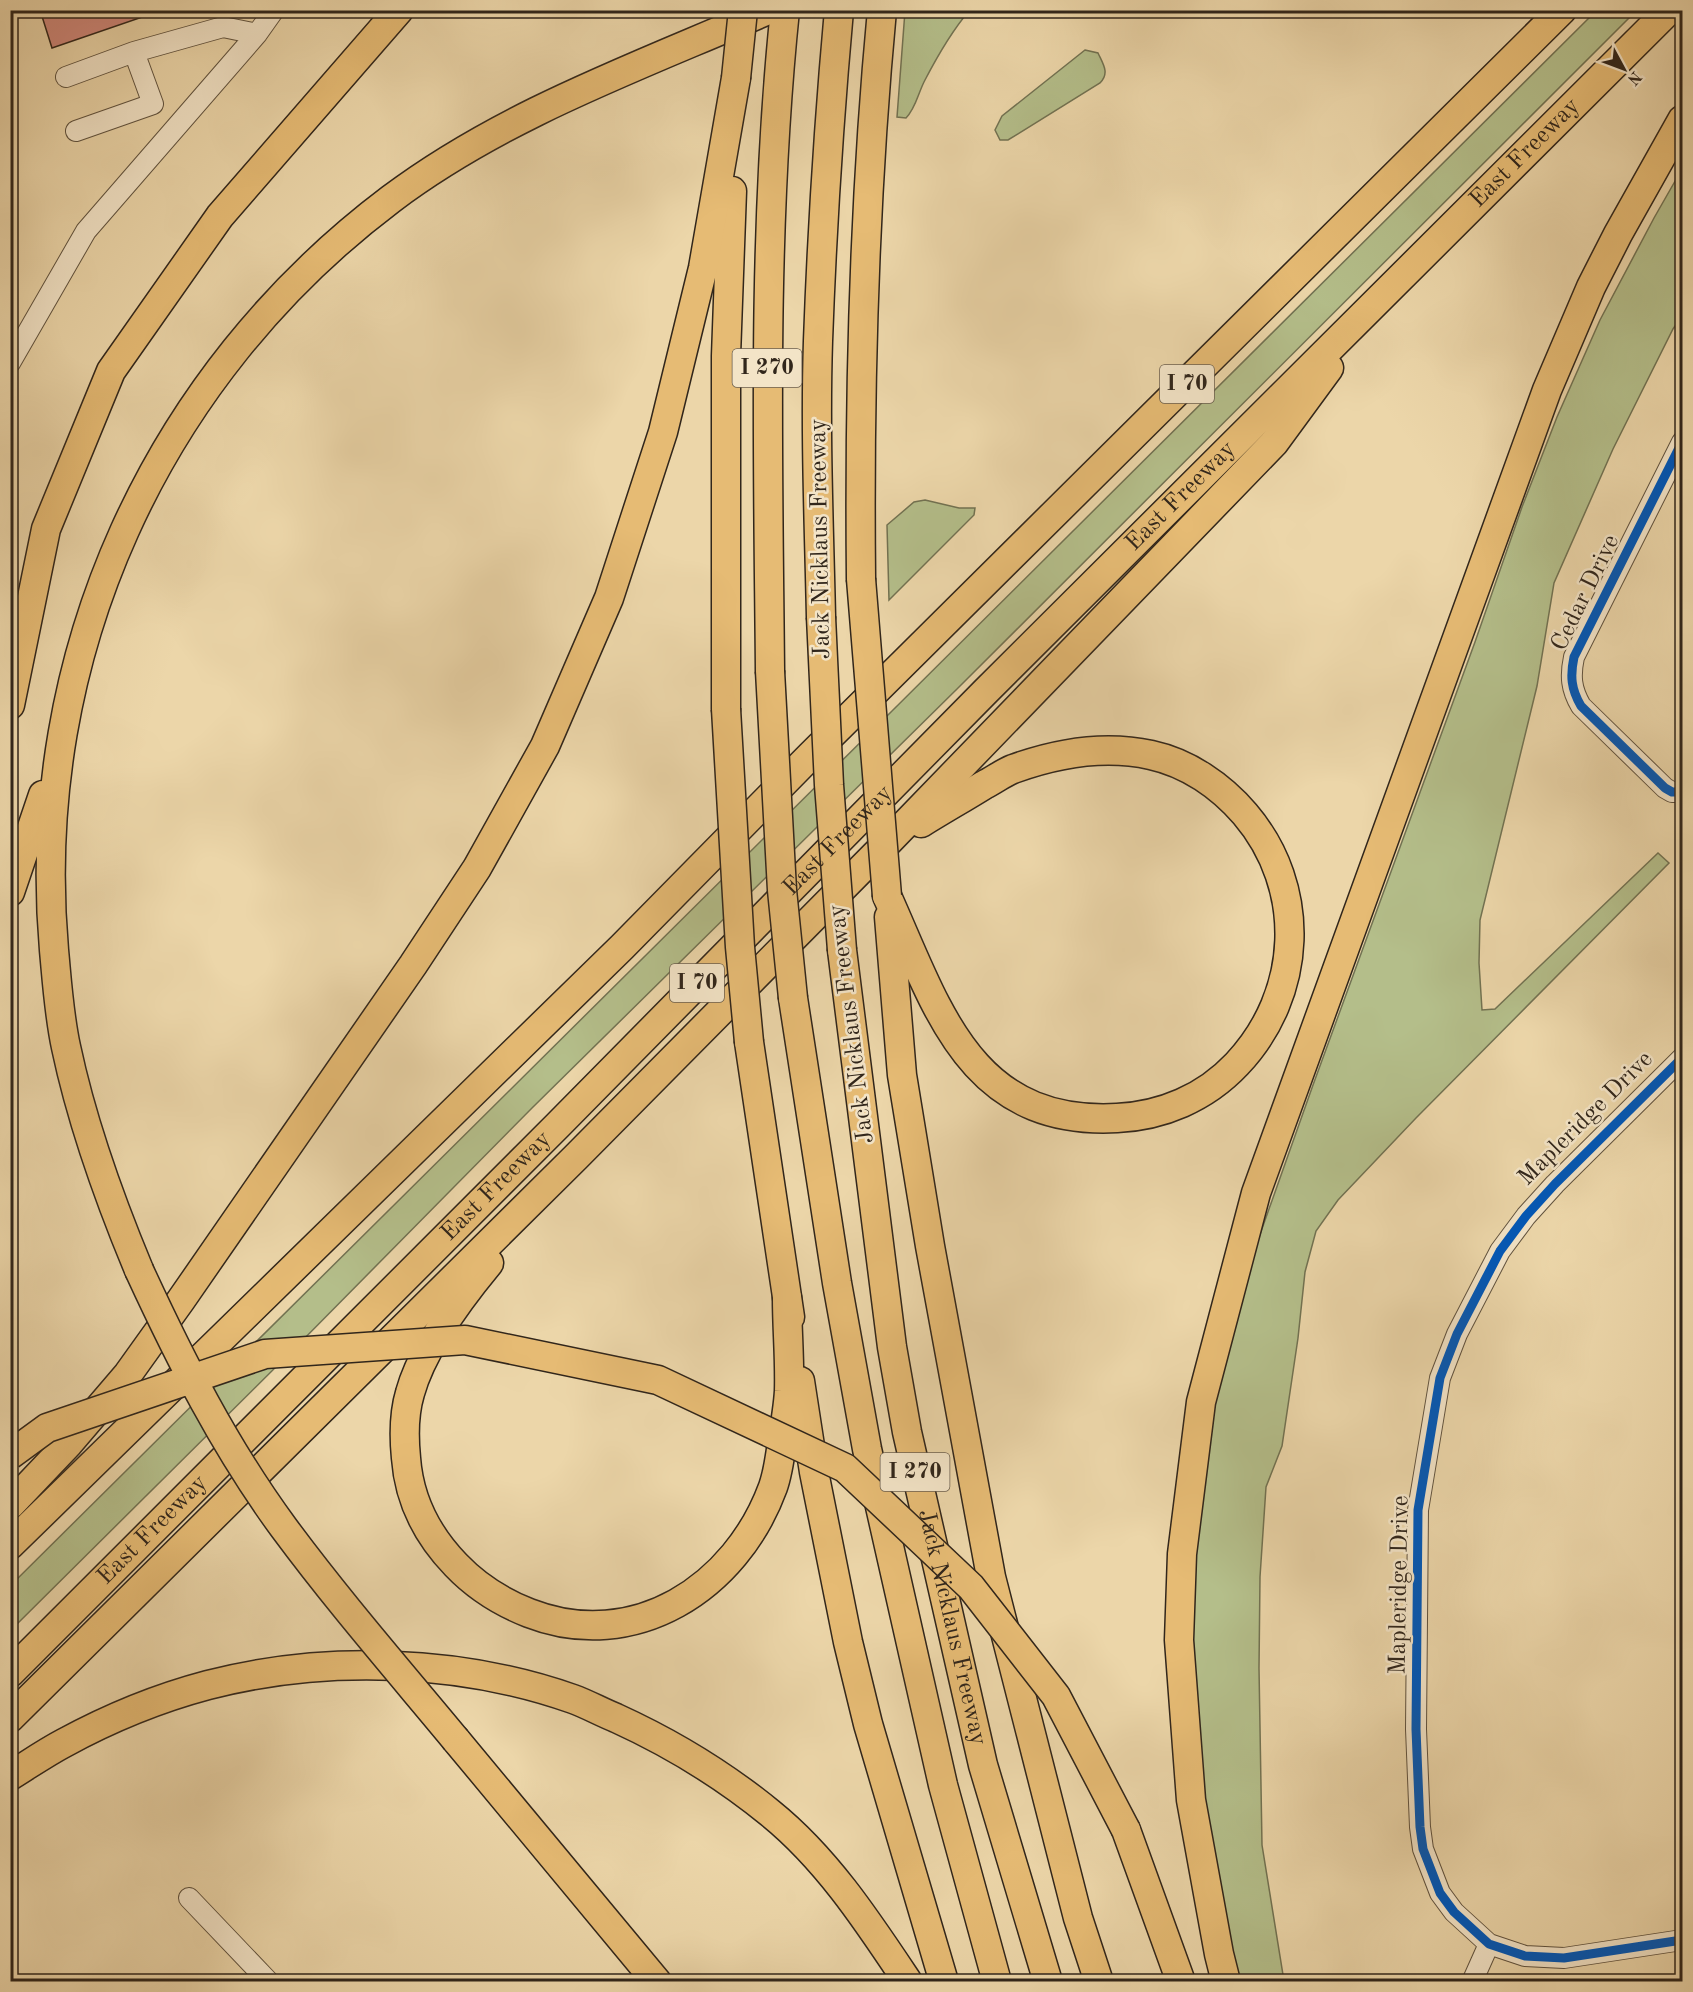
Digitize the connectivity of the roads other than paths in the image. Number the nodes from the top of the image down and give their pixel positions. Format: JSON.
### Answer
{"nodes":[{"id":1,"x":274,"y":10,"type":"edge"},
{"id":2,"x":399,"y":10,"type":"edge"},
{"id":3,"x":743,"y":10,"type":"edge"},
{"id":4,"x":768,"y":10,"type":"edge"},
{"id":5,"x":785,"y":10,"type":"edge"},
{"id":6,"x":838,"y":10,"type":"edge"},
{"id":7,"x":1562,"y":10,"type":"edge"},
{"id":8,"x":1669,"y":10,"type":"edge"},
{"id":9,"x":881,"y":17,"type":"edge"},
{"id":10,"x":257,"y":34,"type":"junction"},
{"id":11,"x":134,"y":52,"type":"junction"},
{"id":12,"x":66,"y":77,"type":"dead end"},
{"id":13,"x":736,"y":78,"type":"junction"},
{"id":14,"x":1683,"y":120,"type":"edge"},
{"id":15,"x":76,"y":131,"type":"dead end"},
{"id":16,"x":1385,"y":294,"type":"junction"},
{"id":17,"x":10,"y":363,"type":"edge"},
{"id":18,"x":1683,"y":442,"type":"edge"},
{"id":19,"x":10,"y":705,"type":"edge"},
{"id":20,"x":62,"y":739,"type":"junction"},
{"id":21,"x":1683,"y":792,"type":"edge"},
{"id":22,"x":886,"y":844,"type":"junction"},
{"id":23,"x":10,"y":892,"type":"edge"},
{"id":24,"x":887,"y":896,"type":"junction"},
{"id":25,"x":1683,"y":1058,"type":"edge"},
{"id":26,"x":576,"y":1156,"type":"junction"},
{"id":27,"x":787,"y":1298,"type":"junction"},
{"id":28,"x":10,"y":1455,"type":"edge"},
{"id":29,"x":10,"y":1505,"type":"edge"},
{"id":30,"x":10,"y":1545,"type":"edge"},
{"id":31,"x":10,"y":1673,"type":"edge"},
{"id":32,"x":10,"y":1718,"type":"edge"},
{"id":33,"x":10,"y":1776,"type":"edge"},
{"id":34,"x":189,"y":1898,"type":"dead end"},
{"id":35,"x":1683,"y":1940,"type":"edge"},
{"id":36,"x":1489,"y":1944,"type":"junction"},
{"id":37,"x":269,"y":1982,"type":"edge"},
{"id":38,"x":657,"y":1982,"type":"edge"},
{"id":39,"x":908,"y":1982,"type":"edge"},
{"id":40,"x":944,"y":1982,"type":"edge"},
{"id":41,"x":997,"y":1982,"type":"edge"},
{"id":42,"x":1048,"y":1982,"type":"edge"},
{"id":43,"x":1099,"y":1982,"type":"edge"},
{"id":44,"x":1181,"y":1982,"type":"edge"},
{"id":45,"x":1226,"y":1982,"type":"edge"},
{"id":46,"x":1472,"y":1982,"type":"edge"}],
"edges":[{"from":1,"to":10,"type":"street"},
{"from":2,"to":19,"type":"highway"},
{"from":3,"to":13,"type":"highway","bridge":true},
{"from":4,"to":20,"type":"highway"},
{"from":5,"to":41,"type":"highway","name":"Jack Nicklaus Freeway","number":"I 270","bridge":true},
{"from":6,"to":42,"type":"highway","name":"Jack Nicklaus Freeway","number":"I 270","bridge":true},
{"from":7,"to":30,"type":"highway","number":"I 70"},
{"from":8,"to":16,"type":"highway","name":"East Freeway","number":"I 70"},
{"from":9,"to":24,"type":"highway","bridge":true},
{"from":10,"to":11,"type":"street"},
{"from":10,"to":17,"type":"street"},
{"from":11,"to":12,"type":"street"},
{"from":11,"to":15,"type":"street"},
{"from":13,"to":27,"type":"highway","bridge":true},
{"from":13,"to":29,"type":"highway"},
{"from":14,"to":45,"type":"highway"},
{"from":16,"to":22,"type":"highway"},
{"from":16,"to":31,"type":"highway","name":"East Freeway","number":"I 70"},
{"from":18,"to":21,"type":"street","name":"Cedar Drive"},
{"from":20,"to":23,"type":"highway"},
{"from":20,"to":38,"type":"highway","bridge":true},
{"from":22,"to":24,"type":"highway"},
{"from":22,"to":26,"type":"highway"},
{"from":24,"to":43,"type":"highway"},
{"from":25,"to":36,"type":"street","name":"Mapleridge Drive"},
{"from":26,"to":27,"type":"highway"},
{"from":26,"to":32,"type":"highway"},
{"from":27,"to":40,"type":"highway"},
{"from":28,"to":44,"type":"highway","bridge":true},
{"from":33,"to":39,"type":"highway"},
{"from":34,"to":37,"type":"street"},
{"from":35,"to":36,"type":"street","name":"Mapleridge Drive"},
{"from":36,"to":46,"type":"street"}]}
